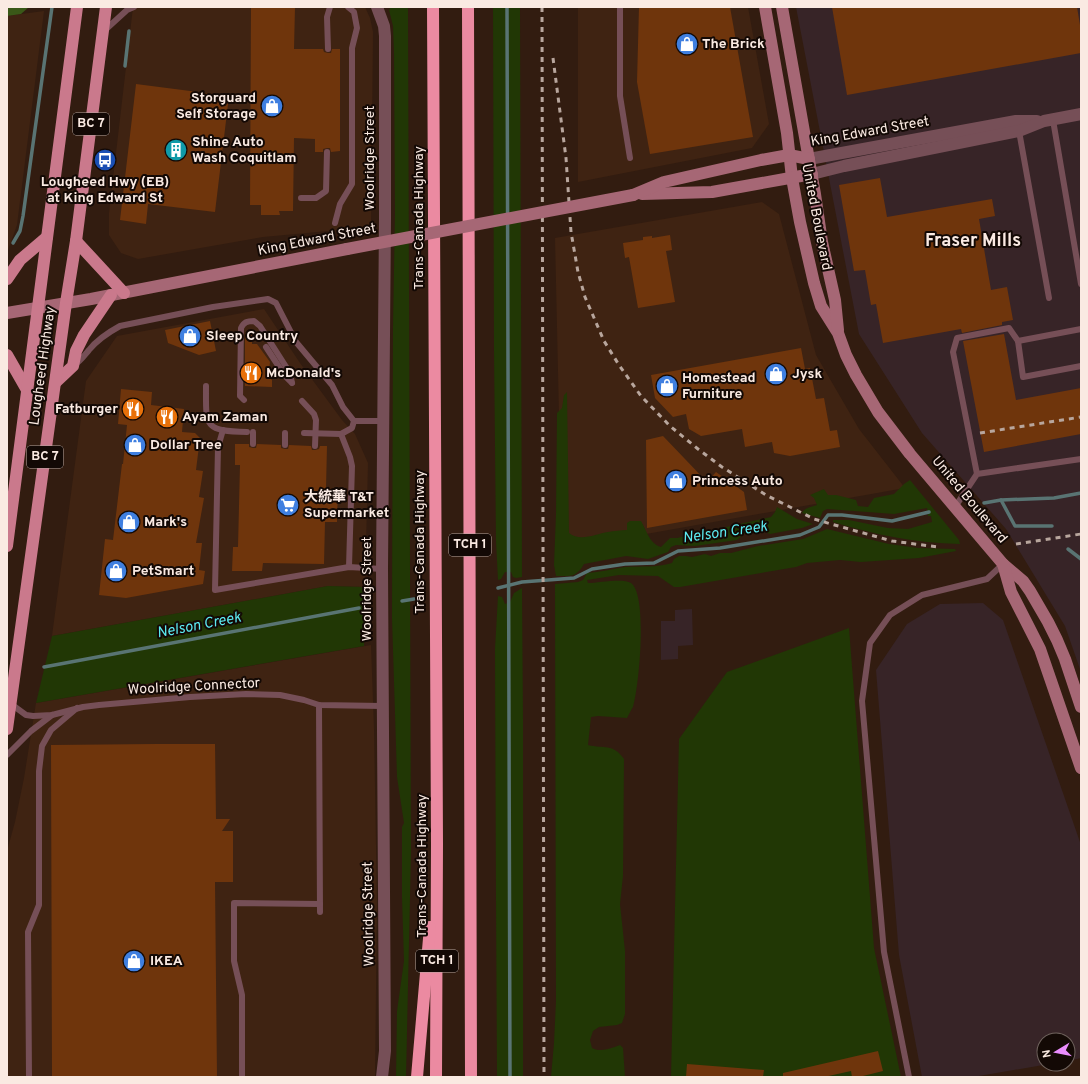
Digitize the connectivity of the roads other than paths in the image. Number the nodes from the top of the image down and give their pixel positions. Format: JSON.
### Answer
{"nodes":[{"id":1,"x":77,"y":7,"type":"edge"},
{"id":2,"x":106,"y":7,"type":"edge"},
{"id":3,"x":134,"y":7,"type":"edge"},
{"id":4,"x":330,"y":7,"type":"edge"},
{"id":5,"x":348,"y":7,"type":"edge"},
{"id":6,"x":377,"y":7,"type":"edge"},
{"id":7,"x":433,"y":7,"type":"edge"},
{"id":8,"x":468,"y":7,"type":"edge"},
{"id":9,"x":620,"y":7,"type":"edge"},
{"id":10,"x":765,"y":7,"type":"edge"},
{"id":11,"x":782,"y":7,"type":"edge"},
{"id":12,"x":103,"y":32,"type":"junction"},
{"id":13,"x":328,"y":49,"type":"dead end"},
{"id":14,"x":1081,"y":114,"type":"edge"},
{"id":15,"x":1048,"y":121,"type":"junction"},
{"id":16,"x":1019,"y":131,"type":"junction"},
{"id":17,"x":327,"y":152,"type":"dead end"},
{"id":18,"x":789,"y":155,"type":"junction"},
{"id":19,"x":630,"y":158,"type":"dead end"},
{"id":20,"x":809,"y":159,"type":"junction"},
{"id":21,"x":812,"y":174,"type":"junction"},
{"id":22,"x":792,"y":178,"type":"junction"},
{"id":23,"x":633,"y":195,"type":"junction"},
{"id":24,"x":301,"y":198,"type":"dead end"},
{"id":25,"x":335,"y":223,"type":"dead end"},
{"id":26,"x":47,"y":238,"type":"junction"},
{"id":27,"x":76,"y":241,"type":"junction"},
{"id":28,"x":7,"y":278,"type":"edge"},
{"id":29,"x":1081,"y":284,"type":"edge"},
{"id":30,"x":124,"y":293,"type":"junction"},
{"id":31,"x":112,"y":295,"type":"junction"},
{"id":32,"x":1049,"y":298,"type":"dead end"},
{"id":33,"x":66,"y":303,"type":"junction"},
{"id":34,"x":38,"y":307,"type":"junction"},
{"id":35,"x":7,"y":313,"type":"edge"},
{"id":36,"x":1081,"y":330,"type":"edge"},
{"id":37,"x":838,"y":333,"type":"junction"},
{"id":38,"x":1018,"y":341,"type":"junction"},
{"id":39,"x":266,"y":347,"type":"dead end"},
{"id":40,"x":7,"y":355,"type":"edge"},
{"id":41,"x":73,"y":366,"type":"junction"},
{"id":42,"x":1081,"y":366,"type":"edge"},
{"id":43,"x":56,"y":382,"type":"junction"},
{"id":44,"x":206,"y":386,"type":"dead end"},
{"id":45,"x":27,"y":390,"type":"junction"},
{"id":46,"x":244,"y":400,"type":"dead end"},
{"id":47,"x":302,"y":401,"type":"dead end"},
{"id":48,"x":383,"y":421,"type":"junction"},
{"id":49,"x":354,"y":422,"type":"junction"},
{"id":50,"x":223,"y":430,"type":"junction"},
{"id":51,"x":285,"y":433,"type":"dead end"},
{"id":52,"x":304,"y":433,"type":"dead end"},
{"id":53,"x":316,"y":434,"type":"junction"},
{"id":54,"x":341,"y":434,"type":"junction"},
{"id":55,"x":253,"y":444,"type":"dead end"},
{"id":56,"x":284,"y":445,"type":"dead end"},
{"id":57,"x":315,"y":446,"type":"dead end"},
{"id":58,"x":1081,"y":459,"type":"edge"},
{"id":59,"x":977,"y":474,"type":"junction"},
{"id":60,"x":955,"y":507,"type":"junction"},
{"id":61,"x":7,"y":546,"type":"edge"},
{"id":62,"x":1003,"y":564,"type":"junction"},
{"id":63,"x":349,"y":567,"type":"junction"},
{"id":64,"x":382,"y":569,"type":"junction"},
{"id":65,"x":9,"y":701,"type":"edge"},
{"id":66,"x":320,"y":705,"type":"junction"},
{"id":67,"x":382,"y":706,"type":"junction"},
{"id":68,"x":1081,"y":707,"type":"edge"},
{"id":69,"x":77,"y":708,"type":"junction"},
{"id":70,"x":52,"y":715,"type":"junction"},
{"id":71,"x":7,"y":729,"type":"edge"},
{"id":72,"x":7,"y":755,"type":"edge"},
{"id":73,"x":1081,"y":768,"type":"edge"},
{"id":74,"x":437,"y":844,"type":"junction"},
{"id":75,"x":320,"y":904,"type":"junction"},
{"id":76,"x":320,"y":912,"type":"dead end"},
{"id":77,"x":29,"y":1077,"type":"edge"},
{"id":78,"x":242,"y":1077,"type":"edge"},
{"id":79,"x":382,"y":1077,"type":"edge"},
{"id":80,"x":417,"y":1077,"type":"edge"},
{"id":81,"x":436,"y":1077,"type":"edge"},
{"id":82,"x":471,"y":1077,"type":"edge"},
{"id":83,"x":909,"y":1077,"type":"edge"}],
"edges":[{"from":1,"to":26,"type":"main road","name":"Lougheed Highway","number":"BC 7"},
{"from":2,"to":12,"type":"main road","name":"Lougheed Highway","number":"BC 7"},
{"from":3,"to":12,"type":"lane"},
{"from":4,"to":13,"type":"lane"},
{"from":5,"to":25,"type":"lane"},
{"from":6,"to":48,"type":"street","name":"Woolridge Street"},
{"from":7,"to":74,"type":"highway","name":"Trans-Canada Highway","number":"TCH 1"},
{"from":8,"to":82,"type":"highway","number":"TCH 1"},
{"from":9,"to":19,"type":"lane"},
{"from":10,"to":18,"type":"main road","name":"United Boulevard"},
{"from":11,"to":20,"type":"main road","name":"United Boulevard"},
{"from":12,"to":27,"type":"main road","name":"Lougheed Highway","number":"BC 7"},
{"from":14,"to":15,"type":"street","name":"King Edward Street"},
{"from":15,"to":16,"type":"street","name":"King Edward Street"},
{"from":15,"to":20,"type":"street","name":"King Edward Street"},
{"from":15,"to":29,"type":"lane"},
{"from":16,"to":21,"type":"street","name":"King Edward Street"},
{"from":16,"to":32,"type":"lane"},
{"from":17,"to":24,"type":"lane"},
{"from":18,"to":20,"type":"main road","name":"King Edward Street"},
{"from":18,"to":22,"type":"main road","name":"United Boulevard"},
{"from":18,"to":23,"type":"main road","name":"King Edward Street"},
{"from":20,"to":21,"type":"main road","name":"United Boulevard"},
{"from":21,"to":22,"type":"main road","name":"King Edward Street"},
{"from":21,"to":37,"type":"main road","name":"United Boulevard"},
{"from":22,"to":23,"type":"main road","name":"King Edward Street"},
{"from":22,"to":37,"type":"main road","name":"United Boulevard"},
{"from":23,"to":30,"type":"main road","name":"King Edward Street","bridge":true},
{"from":26,"to":28,"type":"main road"},
{"from":26,"to":34,"type":"main road","name":"Lougheed Highway","number":"BC 7"},
{"from":27,"to":30,"type":"main road"},
{"from":27,"to":33,"type":"main road","name":"Lougheed Highway","number":"BC 7"},
{"from":30,"to":31,"type":"main road","name":"King Edward Street"},
{"from":31,"to":33,"type":"main road","name":"King Edward Street"},
{"from":31,"to":41,"type":"main road"},
{"from":33,"to":34,"type":"main road","name":"King Edward Street"},
{"from":33,"to":43,"type":"main road","name":"Lougheed Highway","number":"BC 7"},
{"from":34,"to":35,"type":"main road","name":"King Edward Street"},
{"from":34,"to":45,"type":"main road","name":"Lougheed Highway","number":"BC 7"},
{"from":36,"to":38,"type":"lane"},
{"from":37,"to":60,"type":"main road","name":"United Boulevard"},
{"from":38,"to":42,"type":"lane"},
{"from":38,"to":59,"type":"lane"},
{"from":39,"to":46,"type":"lane"},
{"from":40,"to":45,"type":"main road"},
{"from":41,"to":43,"type":"main road"},
{"from":41,"to":49,"type":"lane"},
{"from":43,"to":65,"type":"main road","name":"Lougheed Highway","number":"BC 7"},
{"from":44,"to":50,"type":"lane"},
{"from":45,"to":61,"type":"main road","name":"Lougheed Highway","number":"BC 7"},
{"from":47,"to":53,"type":"lane"},
{"from":48,"to":49,"type":"lane"},
{"from":48,"to":64,"type":"street","name":"Woolridge Street"},
{"from":49,"to":54,"type":"lane"},
{"from":50,"to":55,"type":"lane"},
{"from":50,"to":63,"type":"lane"},
{"from":51,"to":56,"type":"lane"},
{"from":52,"to":53,"type":"lane"},
{"from":53,"to":54,"type":"lane"},
{"from":53,"to":57,"type":"lane"},
{"from":54,"to":63,"type":"lane"},
{"from":58,"to":59,"type":"lane"},
{"from":59,"to":60,"type":"lane"},
{"from":60,"to":62,"type":"main road","name":"United Boulevard"},
{"from":62,"to":68,"type":"main road","name":"United Boulevard"},
{"from":62,"to":73,"type":"main road","name":"United Boulevard"},
{"from":62,"to":83,"type":"lane"},
{"from":63,"to":64,"type":"lane"},
{"from":64,"to":67,"type":"street","name":"Woolridge Street"},
{"from":65,"to":70,"type":"lane","name":"Woolridge Connector"},
{"from":65,"to":71,"type":"main road","name":"Lougheed Highway","number":"BC 7"},
{"from":66,"to":67,"type":"lane","name":"Woolridge Connector"},
{"from":66,"to":69,"type":"lane","name":"Woolridge Connector"},
{"from":66,"to":75,"type":"lane"},
{"from":67,"to":79,"type":"street","name":"Woolridge Street"},
{"from":69,"to":70,"type":"lane","name":"Woolridge Connector"},
{"from":69,"to":77,"type":"lane"},
{"from":70,"to":72,"type":"lane"},
{"from":74,"to":80,"type":"highway"},
{"from":74,"to":81,"type":"highway","name":"Trans-Canada Highway","number":"TCH 1"},
{"from":75,"to":76,"type":"lane"},
{"from":75,"to":78,"type":"lane"}]}
